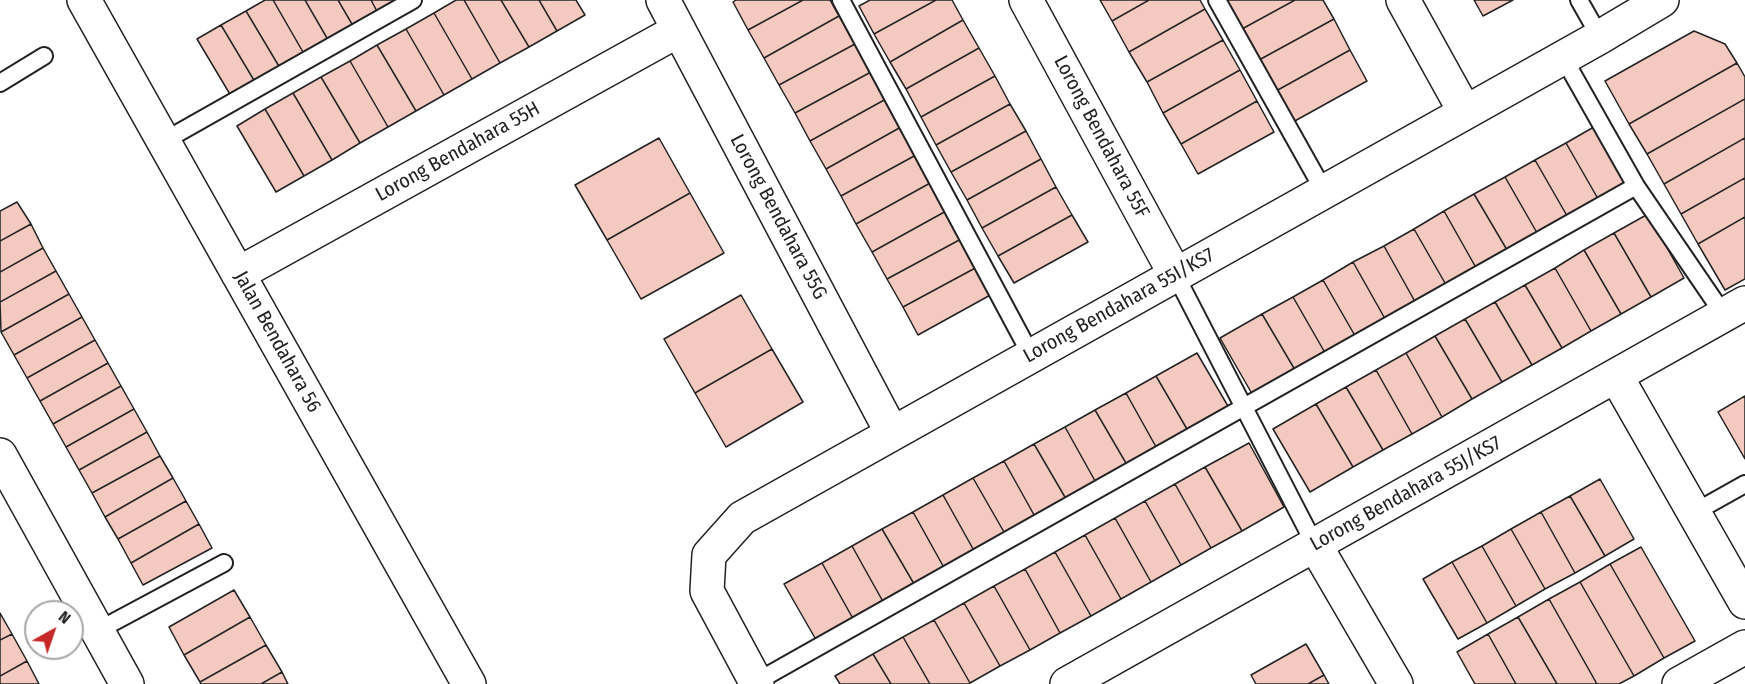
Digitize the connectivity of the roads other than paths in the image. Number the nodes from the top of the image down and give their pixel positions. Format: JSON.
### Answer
{"nodes":[{"id":1,"x":413,"y":0,"type":"edge"},
{"id":2,"x":663,"y":0,"type":"edge"},
{"id":3,"x":841,"y":0,"type":"edge"},
{"id":4,"x":1026,"y":0,"type":"edge"},
{"id":5,"x":1217,"y":0,"type":"edge"},
{"id":6,"x":1403,"y":0,"type":"edge"},
{"id":7,"x":1579,"y":0,"type":"edge"},
{"id":8,"x":1662,"y":0,"type":"edge"},
{"id":9,"x":87,"y":1,"type":"edge"},
{"id":10,"x":679,"y":30,"type":"junction"},
{"id":11,"x":1600,"y":37,"type":"junction"},
{"id":12,"x":44,"y":56,"type":"dead end"},
{"id":13,"x":1563,"y":57,"type":"junction"},
{"id":14,"x":0,"y":83,"type":"edge"},
{"id":15,"x":1466,"y":112,"type":"junction"},
{"id":16,"x":164,"y":141,"type":"junction"},
{"id":17,"x":1636,"y":186,"type":"junction"},
{"id":18,"x":1324,"y":191,"type":"junction"},
{"id":19,"x":238,"y":274,"type":"junction"},
{"id":20,"x":1175,"y":274,"type":"junction"},
{"id":21,"x":1734,"y":309,"type":"edge"},
{"id":22,"x":1031,"y":355,"type":"junction"},
{"id":23,"x":1616,"y":376,"type":"junction"},
{"id":24,"x":1244,"y":407,"type":"junction"},
{"id":25,"x":892,"y":433,"type":"junction"},
{"id":26,"x":0,"y":455,"type":"edge"},
{"id":27,"x":1745,"y":484,"type":"edge"},
{"id":28,"x":1695,"y":512,"type":"junction"},
{"id":29,"x":1315,"y":545,"type":"junction"},
{"id":30,"x":224,"y":563,"type":"dead end"},
{"id":31,"x":1745,"y":602,"type":"edge"},
{"id":32,"x":98,"y":631,"type":"junction"},
{"id":33,"x":1745,"y":647,"type":"edge"},
{"id":34,"x":1074,"y":682,"type":"edge"},
{"id":35,"x":757,"y":683,"type":"edge"},
{"id":36,"x":127,"y":684,"type":"edge"},
{"id":37,"x":469,"y":684,"type":"edge"},
{"id":38,"x":1396,"y":684,"type":"edge"},
{"id":39,"x":1678,"y":684,"type":"edge"}],
"edges":[{"from":1,"to":16,"type":"lane"},
{"from":2,"to":10,"type":"street","name":"Lorong Bendahara 55G"},
{"from":3,"to":22,"type":"lane"},
{"from":4,"to":20,"type":"street","name":"Lorong Bendahara 55F"},
{"from":5,"to":18,"type":"lane"},
{"from":6,"to":15,"type":"street"},
{"from":7,"to":11,"type":"lane"},
{"from":8,"to":11,"type":"street","name":"Lorong Bendahara 55I/KS7"},
{"from":9,"to":16,"type":"street","name":"Jalan Bendahara 56"},
{"from":10,"to":19,"type":"street","name":"Lorong Bendahara 55H"},
{"from":10,"to":25,"type":"street","name":"Lorong Bendahara 55G"},
{"from":11,"to":13,"type":"street","name":"Lorong Bendahara 55I/KS7"},
{"from":12,"to":14,"type":"lane"},
{"from":13,"to":15,"type":"street","name":"Lorong Bendahara 55I/KS7"},
{"from":13,"to":17,"type":"lane"},
{"from":15,"to":18,"type":"street","name":"Lorong Bendahara 55I/KS7"},
{"from":16,"to":19,"type":"street","name":"Jalan Bendahara 56"},
{"from":17,"to":21,"type":"lane"},
{"from":17,"to":24,"type":"lane"},
{"from":18,"to":20,"type":"street","name":"Lorong Bendahara 55I/KS7"},
{"from":19,"to":37,"type":"street","name":"Jalan Bendahara 56"},
{"from":20,"to":22,"type":"street","name":"Lorong Bendahara 55I/KS7"},
{"from":20,"to":24,"type":"lane"},
{"from":21,"to":23,"type":"street","name":"Lorong Bendahara 55J/KS7"},
{"from":22,"to":25,"type":"street","name":"Lorong Bendahara 55I/KS7"},
{"from":23,"to":28,"type":"street"},
{"from":23,"to":29,"type":"street","name":"Lorong Bendahara 55J/KS7"},
{"from":24,"to":29,"type":"lane"},
{"from":24,"to":35,"type":"lane"},
{"from":25,"to":35,"type":"street","name":"Lorong Bendahara 55I/KS7"},
{"from":26,"to":32,"type":"street"},
{"from":27,"to":28,"type":"lane"},
{"from":28,"to":31,"type":"street"},
{"from":29,"to":34,"type":"street","name":"Lorong Bendahara 55J/KS7"},
{"from":29,"to":38,"type":"street"},
{"from":30,"to":32,"type":"lane"},
{"from":32,"to":36,"type":"street"},
{"from":33,"to":39,"type":"street"}]}
